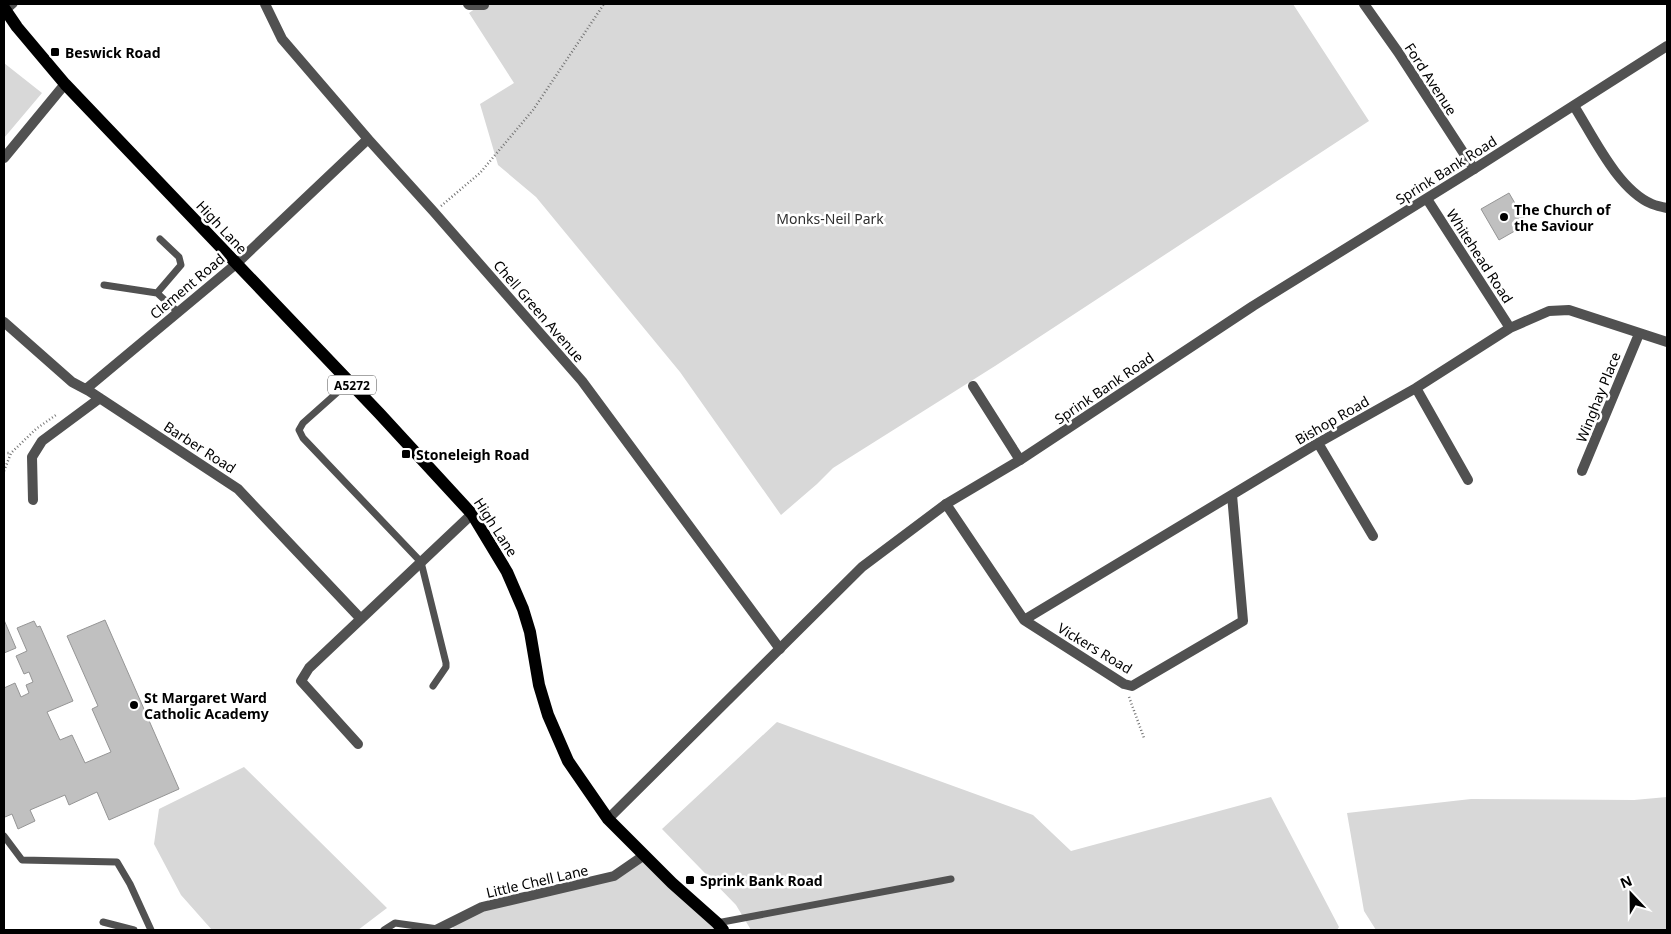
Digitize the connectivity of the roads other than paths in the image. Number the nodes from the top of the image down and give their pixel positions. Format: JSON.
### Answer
{"nodes":[{"id":1,"x":265,"y":4,"type":"edge"},
{"id":2,"x":468,"y":4,"type":"edge"},
{"id":3,"x":1364,"y":4,"type":"edge"},
{"id":4,"x":484,"y":5,"type":"dead end"},
{"id":5,"x":8,"y":8,"type":"edge"},
{"id":6,"x":1667,"y":46,"type":"edge"},
{"id":7,"x":65,"y":84,"type":"junction"},
{"id":8,"x":1574,"y":106,"type":"junction"},
{"id":9,"x":368,"y":139,"type":"junction"},
{"id":10,"x":4,"y":158,"type":"edge"},
{"id":11,"x":1474,"y":169,"type":"junction"},
{"id":12,"x":1427,"y":199,"type":"junction"},
{"id":13,"x":1667,"y":208,"type":"edge"},
{"id":14,"x":160,"y":239,"type":"dead end"},
{"id":15,"x":236,"y":264,"type":"junction"},
{"id":16,"x":104,"y":285,"type":"dead end"},
{"id":17,"x":157,"y":293,"type":"junction"},
{"id":18,"x":178,"y":312,"type":"junction"},
{"id":19,"x":4,"y":322,"type":"edge"},
{"id":20,"x":1510,"y":328,"type":"junction"},
{"id":21,"x":1639,"y":334,"type":"junction"},
{"id":22,"x":1667,"y":342,"type":"edge"},
{"id":23,"x":349,"y":382,"type":"junction"},
{"id":24,"x":973,"y":386,"type":"dead end"},
{"id":25,"x":1416,"y":388,"type":"junction"},
{"id":26,"x":86,"y":389,"type":"junction"},
{"id":27,"x":100,"y":398,"type":"junction"},
{"id":28,"x":1318,"y":443,"type":"junction"},
{"id":29,"x":1020,"y":460,"type":"junction"},
{"id":30,"x":1582,"y":471,"type":"dead end"},
{"id":31,"x":1468,"y":480,"type":"dead end"},
{"id":32,"x":1232,"y":495,"type":"junction"},
{"id":33,"x":33,"y":500,"type":"dead end"},
{"id":34,"x":946,"y":504,"type":"junction"},
{"id":35,"x":472,"y":514,"type":"junction"},
{"id":36,"x":1373,"y":536,"type":"dead end"},
{"id":37,"x":421,"y":562,"type":"junction"},
{"id":38,"x":361,"y":619,"type":"junction"},
{"id":39,"x":1024,"y":620,"type":"junction"},
{"id":40,"x":780,"y":649,"type":"junction"},
{"id":41,"x":434,"y":686,"type":"dead end"},
{"id":42,"x":358,"y":744,"type":"dead end"},
{"id":43,"x":608,"y":819,"type":"junction"},
{"id":44,"x":4,"y":836,"type":"edge"},
{"id":45,"x":643,"y":856,"type":"junction"},
{"id":46,"x":951,"y":879,"type":"dead end"},
{"id":47,"x":104,"y":922,"type":"dead end"},
{"id":48,"x":720,"y":927,"type":"edge"},
{"id":49,"x":134,"y":930,"type":"edge"},
{"id":50,"x":151,"y":930,"type":"edge"},
{"id":51,"x":384,"y":930,"type":"edge"},
{"id":52,"x":437,"y":930,"type":"edge"}],
"edges":[{"from":1,"to":9,"type":"street","name":"Chell Green Avenue"},
{"from":2,"to":4,"type":"street"},
{"from":3,"to":11,"type":"street","name":"Ford Avenue"},
{"from":5,"to":7,"type":"main road","name":"High Lane","number":"A5272"},
{"from":6,"to":8,"type":"street","name":"Sprink Bank Road"},
{"from":7,"to":10,"type":"street"},
{"from":7,"to":15,"type":"main road","name":"High Lane","number":"A5272"},
{"from":8,"to":11,"type":"street","name":"Sprink Bank Road"},
{"from":8,"to":13,"type":"street"},
{"from":9,"to":15,"type":"street","name":"Clement Road"},
{"from":9,"to":40,"type":"street","name":"Chell Green Avenue"},
{"from":11,"to":12,"type":"street","name":"Sprink Bank Road"},
{"from":12,"to":20,"type":"street","name":"Whitehead Road"},
{"from":12,"to":29,"type":"street","name":"Sprink Bank Road"},
{"from":14,"to":17,"type":"lane"},
{"from":15,"to":18,"type":"street","name":"Clement Road"},
{"from":15,"to":23,"type":"main road","name":"High Lane","number":"A5272"},
{"from":16,"to":17,"type":"lane"},
{"from":17,"to":18,"type":"lane"},
{"from":18,"to":26,"type":"street","name":"Clement Road"},
{"from":19,"to":26,"type":"street","name":"Barber Road"},
{"from":20,"to":21,"type":"street","name":"Bishop Road"},
{"from":20,"to":25,"type":"street","name":"Bishop Road"},
{"from":21,"to":22,"type":"street","name":"Bishop Road"},
{"from":21,"to":30,"type":"street","name":"Winghay Place"},
{"from":23,"to":35,"type":"main road","name":"High Lane","number":"A5272"},
{"from":23,"to":37,"type":"lane"},
{"from":24,"to":29,"type":"street"},
{"from":25,"to":28,"type":"street","name":"Bishop Road"},
{"from":25,"to":31,"type":"street"},
{"from":26,"to":27,"type":"street","name":"Barber Road"},
{"from":27,"to":33,"type":"street"},
{"from":27,"to":38,"type":"street","name":"Barber Road"},
{"from":28,"to":32,"type":"street","name":"Bishop Road"},
{"from":28,"to":36,"type":"street"},
{"from":29,"to":34,"type":"street","name":"Sprink Bank Road"},
{"from":32,"to":39,"type":"street","name":"Bishop Road"},
{"from":32,"to":39,"type":"street","name":"Vickers Road"},
{"from":34,"to":39,"type":"street","name":"Vickers Road"},
{"from":34,"to":40,"type":"street","name":"Sprink Bank Road"},
{"from":35,"to":37,"type":"street"},
{"from":35,"to":43,"type":"main road","name":"High Lane","number":"A5272"},
{"from":37,"to":38,"type":"street"},
{"from":37,"to":41,"type":"lane"},
{"from":38,"to":42,"type":"street"},
{"from":40,"to":43,"type":"street","name":"Sprink Bank Road"},
{"from":43,"to":45,"type":"main road","name":"High Lane","number":"A5272"},
{"from":44,"to":50,"type":"lane"},
{"from":45,"to":48,"type":"main road","name":"High Lane","number":"A5272"},
{"from":45,"to":52,"type":"street","name":"Little Chell Lane"},
{"from":46,"to":48,"type":"lane"},
{"from":47,"to":49,"type":"lane"},
{"from":51,"to":52,"type":"lane"}]}
